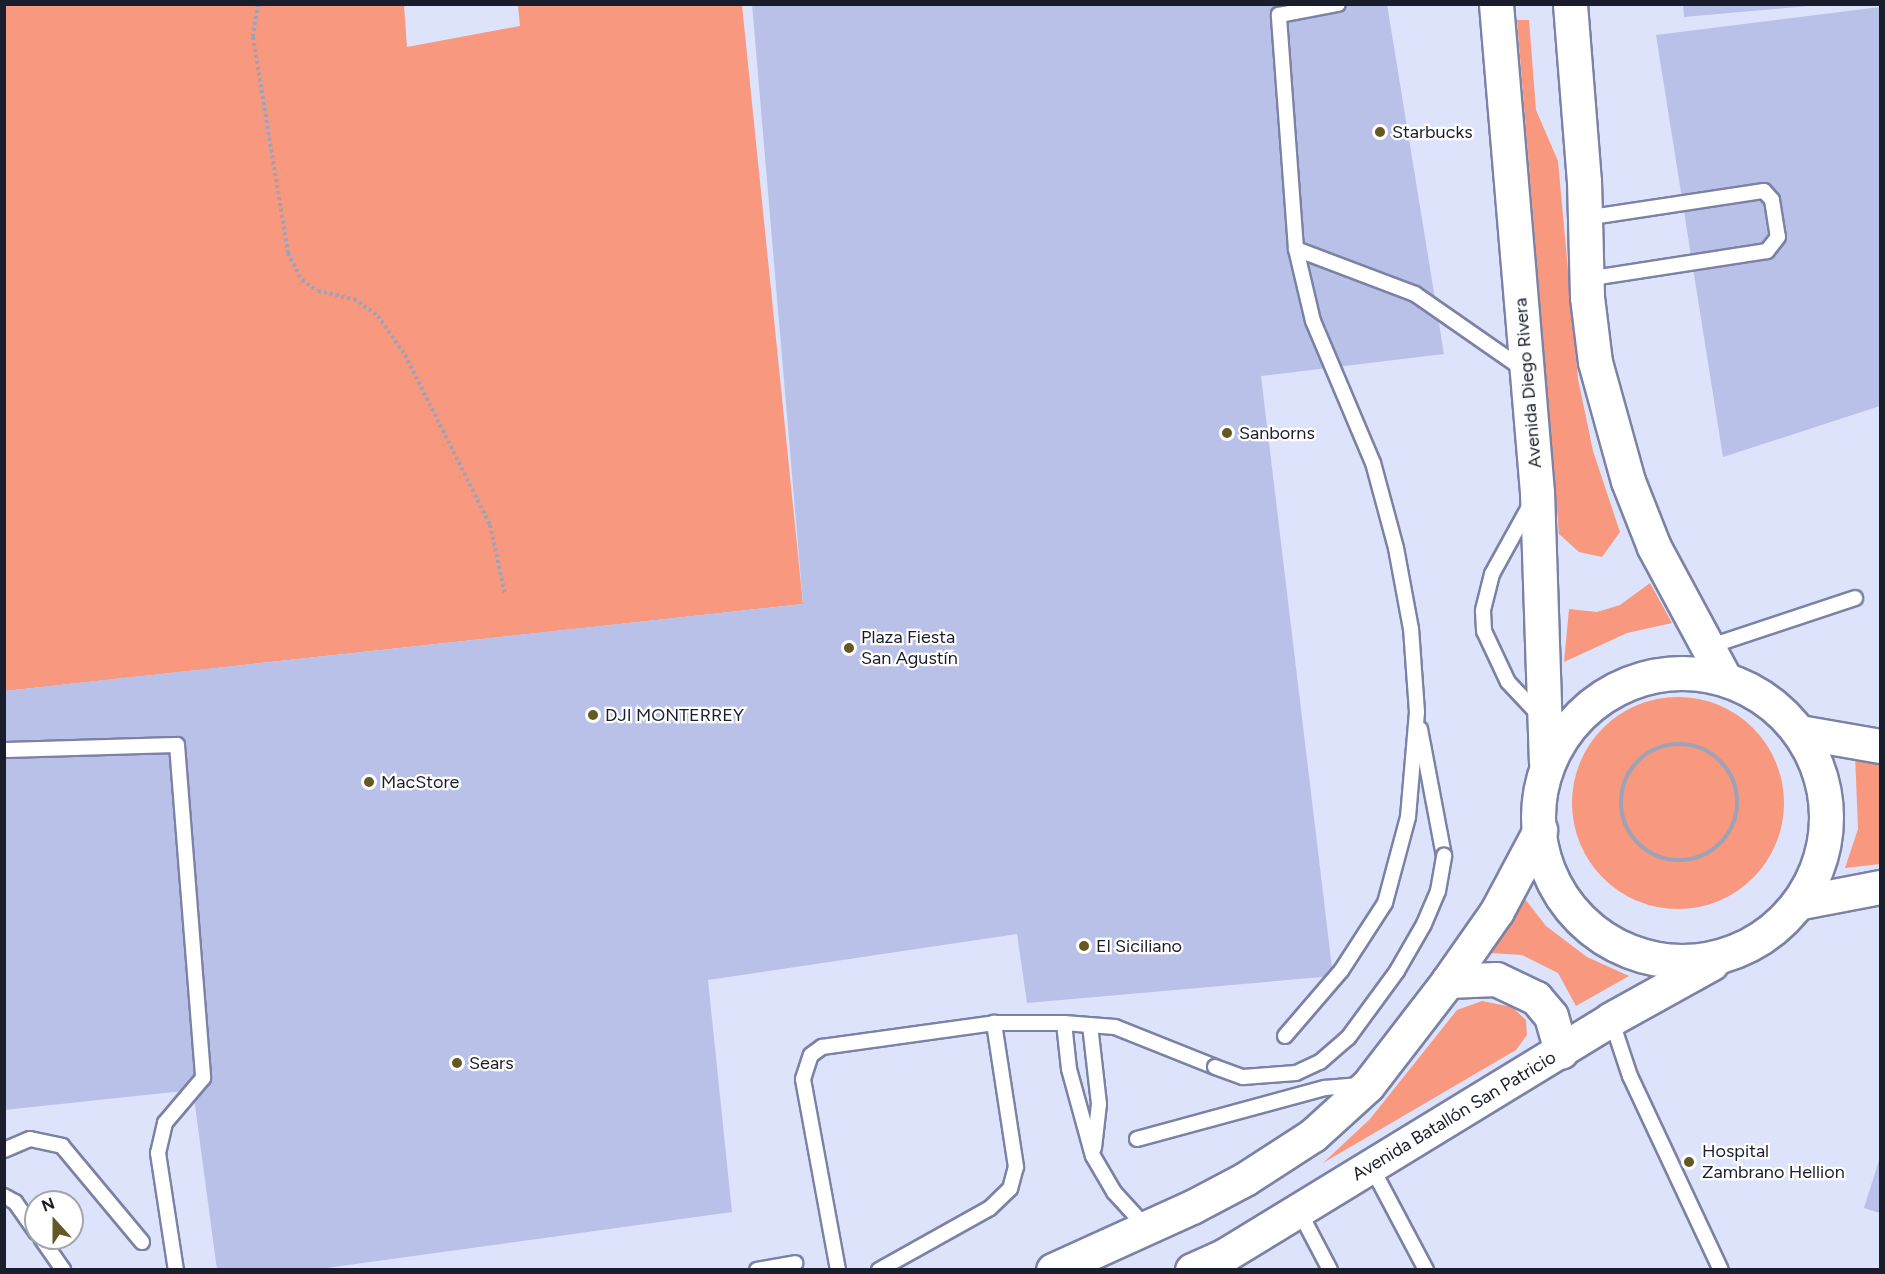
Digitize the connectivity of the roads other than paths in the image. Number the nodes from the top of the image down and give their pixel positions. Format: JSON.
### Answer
{"nodes":[{"id":1,"x":1338,"y":4,"type":"edge"},
{"id":2,"x":1496,"y":4,"type":"edge"},
{"id":3,"x":1570,"y":4,"type":"edge"},
{"id":4,"x":1585,"y":218,"type":"junction"},
{"id":5,"x":1296,"y":249,"type":"junction"},
{"id":6,"x":1587,"y":279,"type":"junction"},
{"id":7,"x":1527,"y":373,"type":"junction"},
{"id":8,"x":1537,"y":492,"type":"junction"},
{"id":9,"x":1854,"y":598,"type":"dead end"},
{"id":10,"x":1708,"y":647,"type":"junction"},
{"id":11,"x":1724,"y":677,"type":"junction"},
{"id":12,"x":1417,"y":712,"type":"junction"},
{"id":13,"x":1545,"y":722,"type":"junction"},
{"id":14,"x":1800,"y":732,"type":"junction"},
{"id":15,"x":1881,"y":746,"type":"edge"},
{"id":16,"x":4,"y":750,"type":"edge"},
{"id":17,"x":1546,"y":762,"type":"junction"},
{"id":18,"x":1540,"y":830,"type":"junction"},
{"id":19,"x":1881,"y":887,"type":"edge"},
{"id":20,"x":1802,"y":902,"type":"junction"},
{"id":21,"x":1716,"y":960,"type":"junction"},
{"id":22,"x":1448,"y":981,"type":"junction"},
{"id":23,"x":1611,"y":1019,"type":"junction"},
{"id":24,"x":994,"y":1023,"type":"junction"},
{"id":25,"x":1064,"y":1023,"type":"junction"},
{"id":26,"x":1090,"y":1025,"type":"junction"},
{"id":27,"x":1285,"y":1036,"type":"dead end"},
{"id":28,"x":1561,"y":1052,"type":"junction"},
{"id":29,"x":1368,"y":1085,"type":"junction"},
{"id":30,"x":1137,"y":1139,"type":"dead end"},
{"id":31,"x":4,"y":1150,"type":"edge"},
{"id":32,"x":1093,"y":1156,"type":"junction"},
{"id":33,"x":1371,"y":1166,"type":"junction"},
{"id":34,"x":4,"y":1196,"type":"edge"},
{"id":35,"x":1298,"y":1209,"type":"junction"},
{"id":36,"x":24,"y":1215,"type":"edge"},
{"id":37,"x":1148,"y":1229,"type":"junction"},
{"id":38,"x":142,"y":1242,"type":"dead end"},
{"id":39,"x":50,"y":1250,"type":"edge"},
{"id":40,"x":795,"y":1263,"type":"dead end"},
{"id":41,"x":63,"y":1269,"type":"edge"},
{"id":42,"x":176,"y":1269,"type":"edge"},
{"id":43,"x":757,"y":1269,"type":"edge"},
{"id":44,"x":838,"y":1269,"type":"edge"},
{"id":45,"x":879,"y":1269,"type":"edge"},
{"id":46,"x":1053,"y":1269,"type":"edge"},
{"id":47,"x":1192,"y":1269,"type":"edge"},
{"id":48,"x":1330,"y":1269,"type":"edge"},
{"id":49,"x":1426,"y":1269,"type":"edge"},
{"id":50,"x":1721,"y":1269,"type":"edge"}],
"edges":[{"from":1,"to":5,"type":"lane"},
{"from":2,"to":7,"type":"street","name":"Avenida Diego Rivera"},
{"from":3,"to":4,"type":"street"},
{"from":4,"to":6,"type":"street"},
{"from":4,"to":6,"type":"lane"},
{"from":5,"to":7,"type":"lane"},
{"from":5,"to":12,"type":"lane"},
{"from":6,"to":10,"type":"street"},
{"from":7,"to":8,"type":"street","name":"Avenida Diego Rivera"},
{"from":8,"to":13,"type":"street","name":"Avenida Diego Rivera"},
{"from":8,"to":13,"type":"lane"},
{"from":9,"to":10,"type":"lane"},
{"from":10,"to":11,"type":"street"},
{"from":11,"to":14,"type":"street"},
{"from":11,"to":17,"type":"street"},
{"from":12,"to":26,"type":"lane","bridge":true},
{"from":12,"to":27,"type":"lane"},
{"from":13,"to":17,"type":"street","name":"Avenida Diego Rivera"},
{"from":14,"to":15,"type":"street"},
{"from":14,"to":20,"type":"street"},
{"from":16,"to":42,"type":"lane"},
{"from":17,"to":18,"type":"street"},
{"from":18,"to":21,"type":"street"},
{"from":18,"to":22,"type":"street"},
{"from":19,"to":20,"type":"street"},
{"from":20,"to":21,"type":"street","name":"Avenida Batallón San Patricio"},
{"from":21,"to":23,"type":"street","name":"Avenida Batallón San Patricio"},
{"from":22,"to":28,"type":"street"},
{"from":22,"to":29,"type":"street"},
{"from":23,"to":28,"type":"street","name":"Avenida Batallón San Patricio"},
{"from":23,"to":50,"type":"lane"},
{"from":24,"to":25,"type":"lane"},
{"from":24,"to":44,"type":"lane"},
{"from":24,"to":45,"type":"lane"},
{"from":25,"to":26,"type":"lane"},
{"from":25,"to":32,"type":"lane"},
{"from":26,"to":32,"type":"lane"},
{"from":28,"to":33,"type":"street","name":"Avenida Batallón San Patricio"},
{"from":29,"to":30,"type":"lane"},
{"from":29,"to":37,"type":"street"},
{"from":31,"to":38,"type":"lane"},
{"from":32,"to":37,"type":"lane"},
{"from":33,"to":35,"type":"street","name":"Avenida Batallón San Patricio"},
{"from":33,"to":49,"type":"lane"},
{"from":34,"to":36,"type":"lane"},
{"from":35,"to":47,"type":"street","name":"Avenida Batallón San Patricio"},
{"from":35,"to":48,"type":"lane"},
{"from":37,"to":46,"type":"street"},
{"from":39,"to":41,"type":"lane"},
{"from":40,"to":43,"type":"lane"}]}
